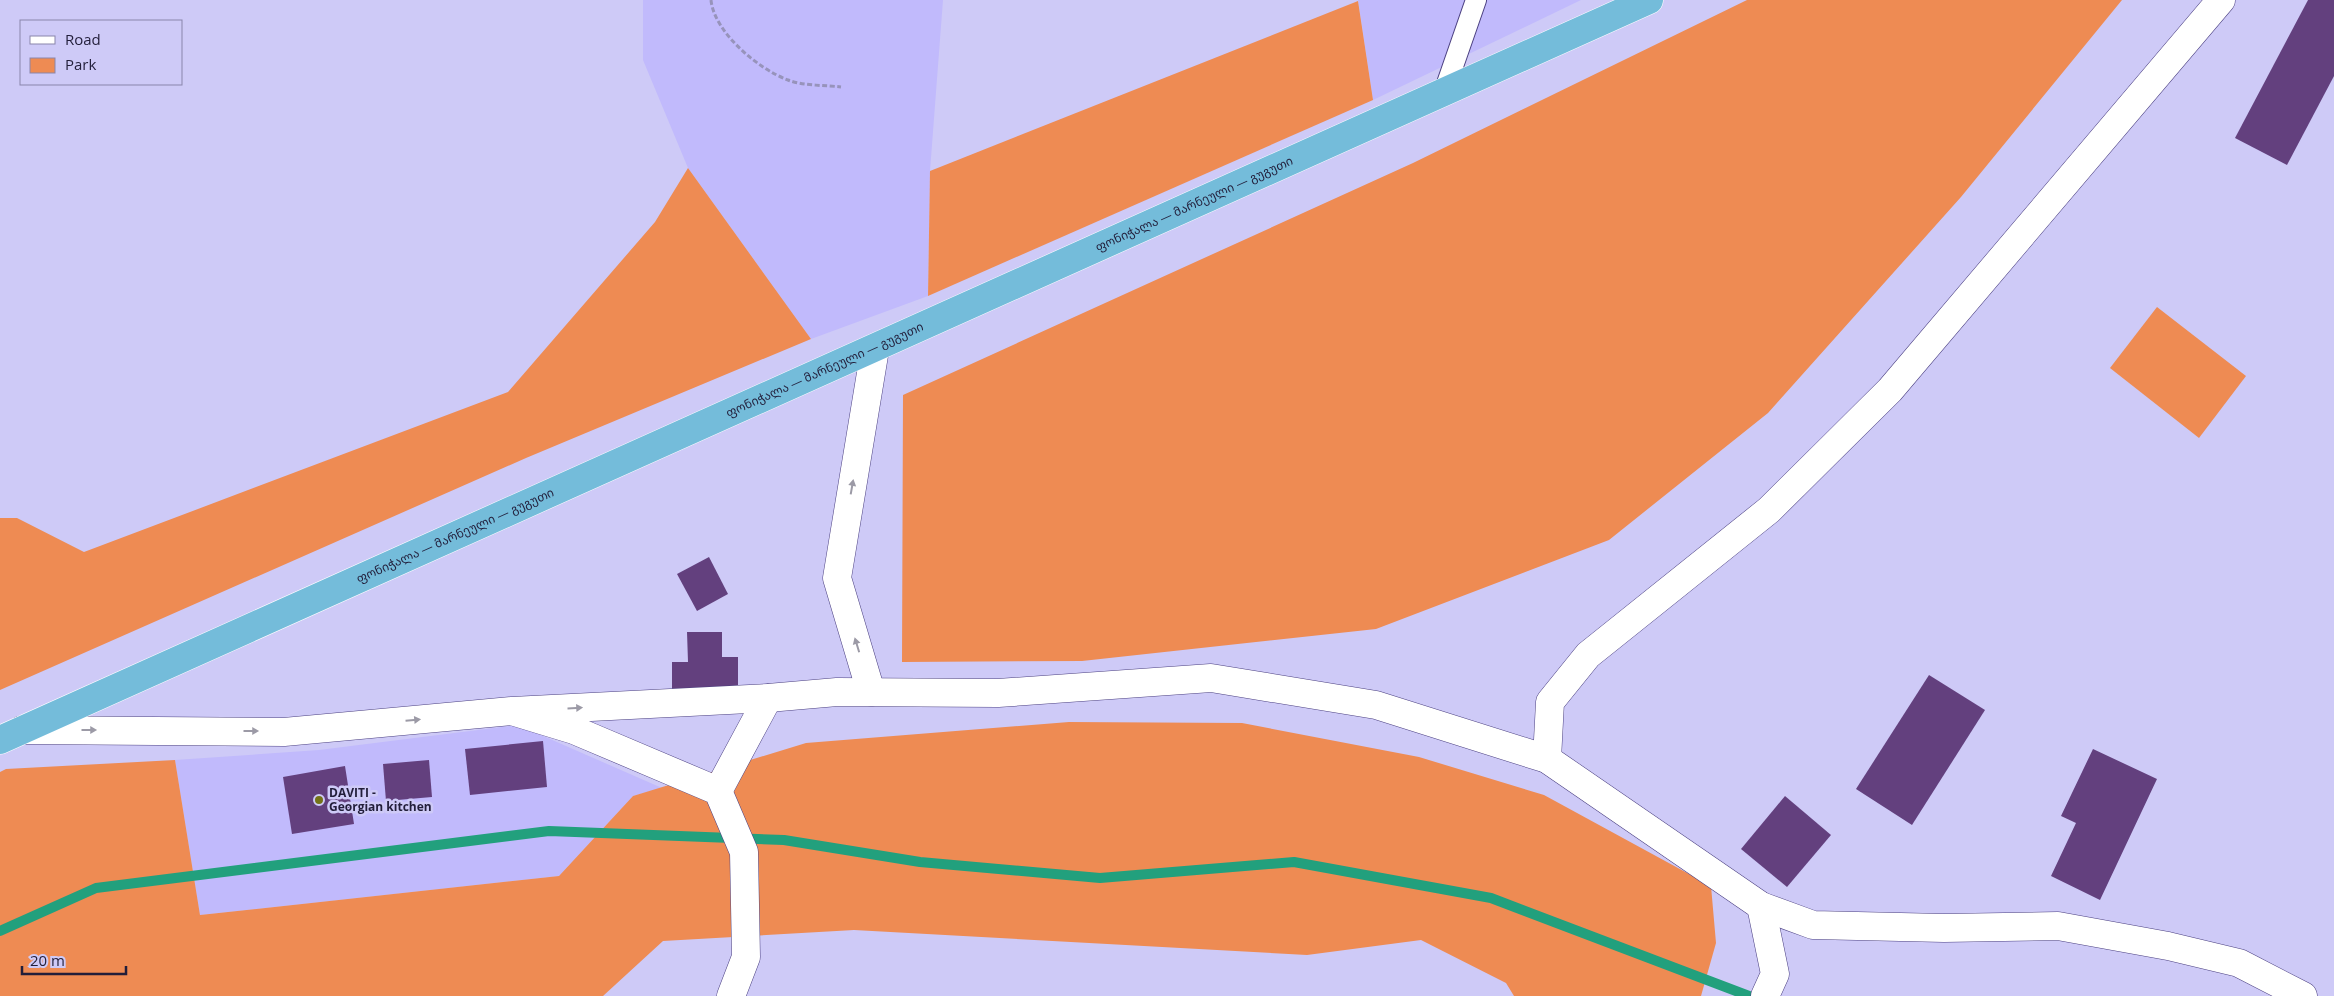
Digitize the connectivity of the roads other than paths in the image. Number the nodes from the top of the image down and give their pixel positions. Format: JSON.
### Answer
{"nodes":[{"id":1,"x":1476,"y":0,"type":"edge"},
{"id":2,"x":1649,"y":0,"type":"edge"},
{"id":3,"x":2222,"y":0,"type":"edge"},
{"id":4,"x":1444,"y":92,"type":"junction"},
{"id":5,"x":876,"y":349,"type":"junction"},
{"id":6,"x":871,"y":692,"type":"junction"},
{"id":7,"x":768,"y":698,"type":"junction"},
{"id":8,"x":512,"y":711,"type":"junction"},
{"id":9,"x":11,"y":735,"type":"edge"},
{"id":10,"x":1547,"y":759,"type":"junction"},
{"id":11,"x":718,"y":792,"type":"junction"},
{"id":12,"x":1761,"y":906,"type":"junction"},
{"id":13,"x":731,"y":996,"type":"edge"},
{"id":14,"x":1765,"y":996,"type":"edge"},
{"id":15,"x":2303,"y":996,"type":"edge"}],
"edges":[{"from":1,"to":4,"type":"lane"},
{"from":2,"to":4,"type":"highway","name":"ფონიჭალა — მარნეული — გუგუთი"},
{"from":3,"to":10,"type":"street"},
{"from":4,"to":5,"type":"highway","name":"ფონიჭალა — მარნეული — გუგუთი"},
{"from":6,"to":5,"type":"street","one_way":true},
{"from":5,"to":9,"type":"highway","name":"ფონიჭალა — მარნეული — გუგუთი"},
{"from":6,"to":7,"type":"street"},
{"from":6,"to":10,"type":"street"},
{"from":8,"to":7,"type":"street","one_way":true},
{"from":7,"to":11,"type":"street"},
{"from":9,"to":8,"type":"street","one_way":true},
{"from":8,"to":11,"type":"street"},
{"from":10,"to":12,"type":"street"},
{"from":11,"to":13,"type":"street"},
{"from":12,"to":14,"type":"street"},
{"from":12,"to":15,"type":"street"}]}
